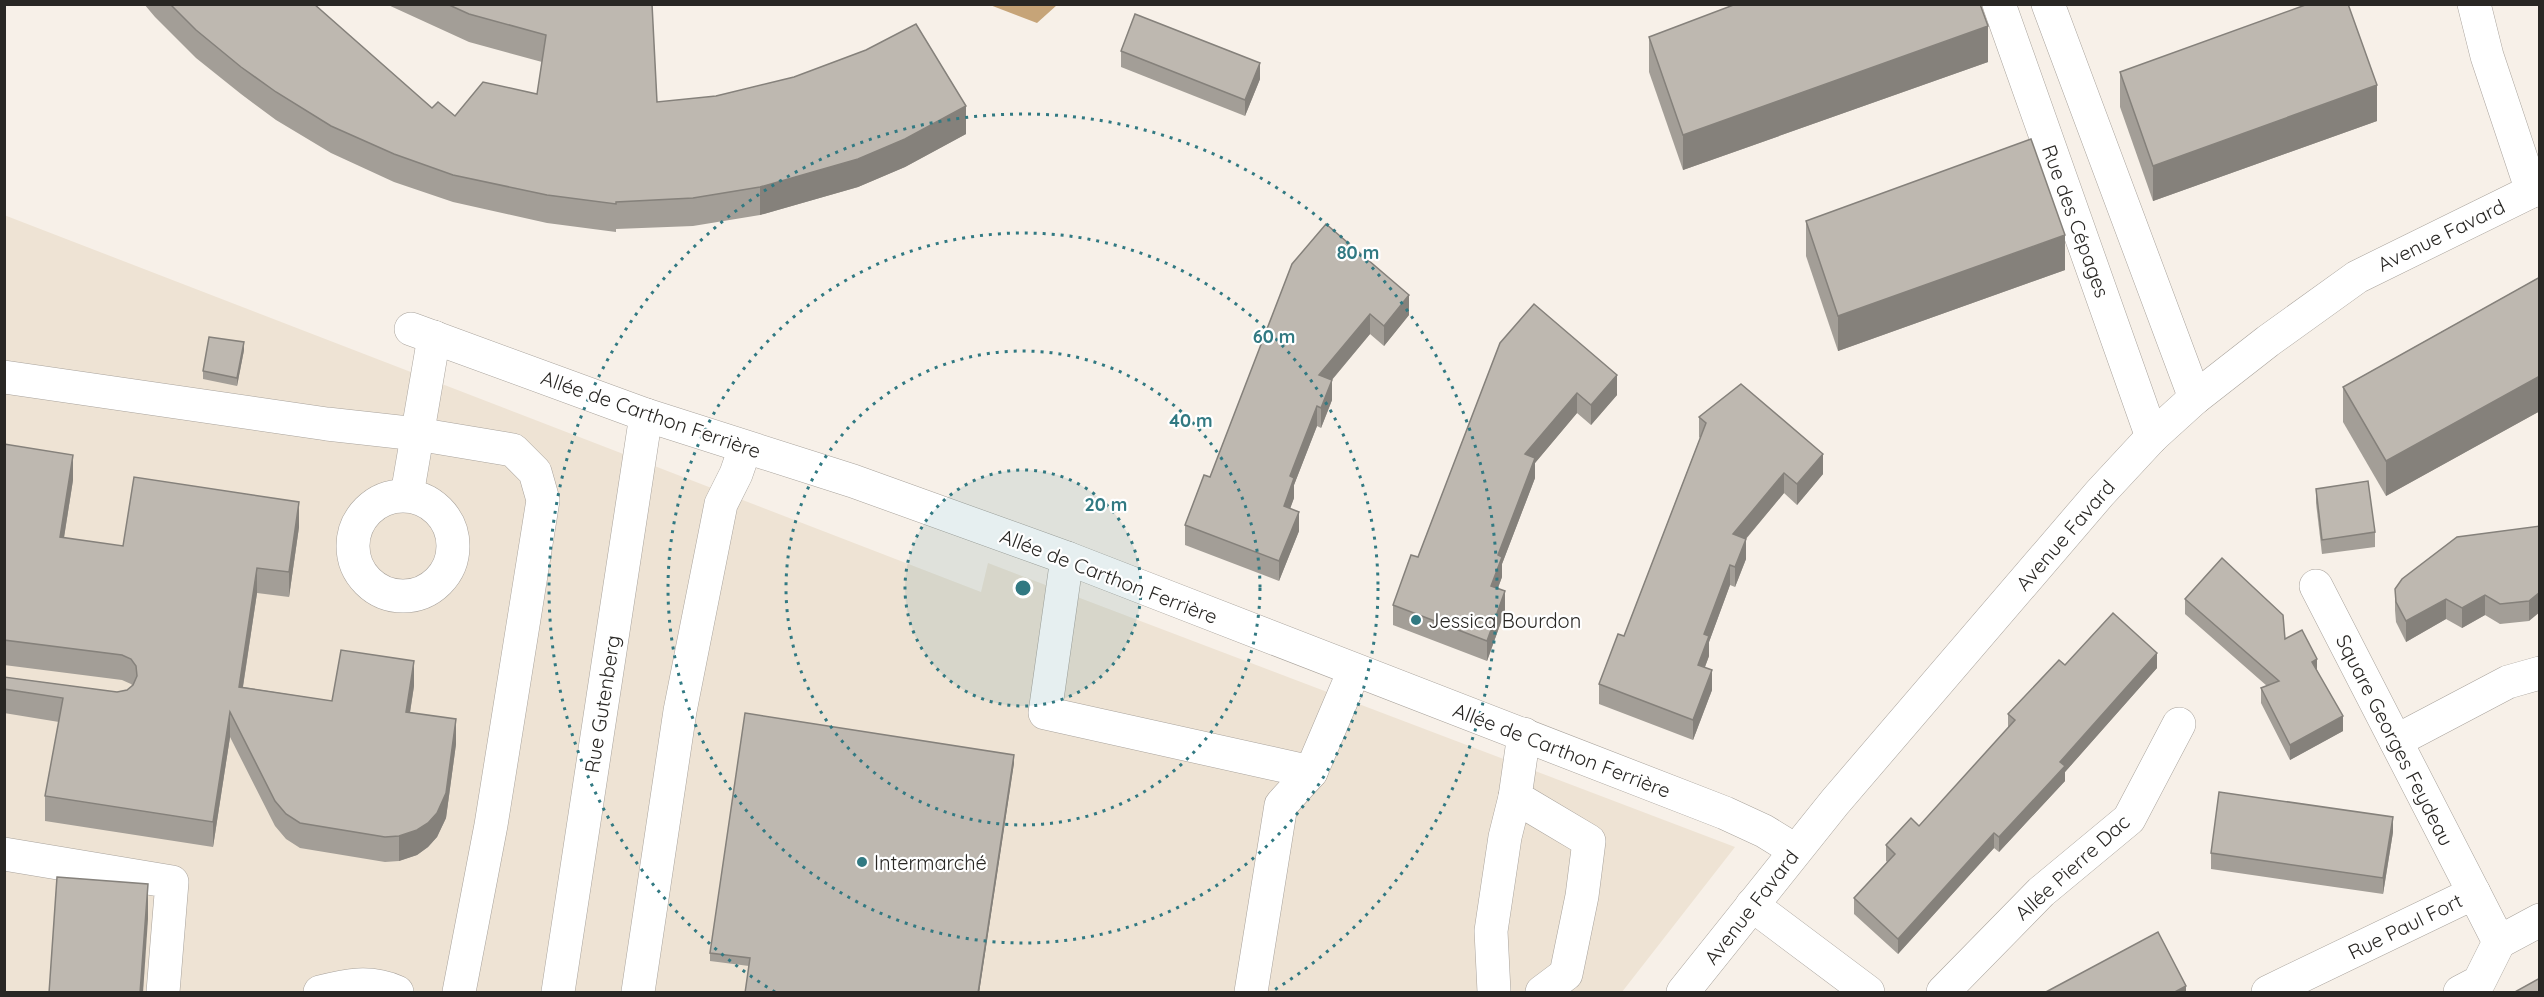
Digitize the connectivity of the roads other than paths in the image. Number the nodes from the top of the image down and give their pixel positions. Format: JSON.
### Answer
{"nodes":[{"id":1,"x":1999,"y":4,"type":"edge"},
{"id":2,"x":2048,"y":4,"type":"edge"},
{"id":3,"x":2474,"y":4,"type":"edge"},
{"id":4,"x":2536,"y":189,"type":"edge"},
{"id":5,"x":4,"y":377,"type":"edge"},
{"id":6,"x":2195,"y":398,"type":"junction"},
{"id":7,"x":646,"y":415,"type":"junction"},
{"id":8,"x":417,"y":434,"type":"junction"},
{"id":9,"x":2152,"y":437,"type":"junction"},
{"id":10,"x":745,"y":448,"type":"junction"},
{"id":11,"x":407,"y":495,"type":"dead end"},
{"id":12,"x":1067,"y":558,"type":"junction"},
{"id":13,"x":2316,"y":586,"type":"dead end"},
{"id":14,"x":1354,"y":671,"type":"junction"},
{"id":15,"x":2540,"y":673,"type":"edge"},
{"id":16,"x":2178,"y":724,"type":"dead end"},
{"id":17,"x":1524,"y":734,"type":"junction"},
{"id":18,"x":2396,"y":741,"type":"junction"},
{"id":19,"x":1311,"y":772,"type":"junction"},
{"id":20,"x":1515,"y":797,"type":"junction"},
{"id":21,"x":1795,"y":850,"type":"junction"},
{"id":22,"x":4,"y":854,"type":"edge"},
{"id":23,"x":2474,"y":893,"type":"junction"},
{"id":24,"x":1752,"y":905,"type":"junction"},
{"id":25,"x":2540,"y":920,"type":"edge"},
{"id":26,"x":2499,"y":942,"type":"junction"},
{"id":27,"x":2325,"y":980,"type":"edge"},
{"id":28,"x":164,"y":993,"type":"edge"},
{"id":29,"x":320,"y":993,"type":"edge"},
{"id":30,"x":397,"y":993,"type":"edge"},
{"id":31,"x":459,"y":993,"type":"edge"},
{"id":32,"x":558,"y":993,"type":"edge"},
{"id":33,"x":638,"y":993,"type":"edge"},
{"id":34,"x":1251,"y":993,"type":"edge"},
{"id":35,"x":1494,"y":993,"type":"edge"},
{"id":36,"x":1542,"y":993,"type":"edge"},
{"id":37,"x":1683,"y":993,"type":"edge"},
{"id":38,"x":1868,"y":993,"type":"edge"},
{"id":39,"x":1943,"y":993,"type":"edge"},
{"id":40,"x":2268,"y":993,"type":"edge"},
{"id":41,"x":2460,"y":993,"type":"edge"}],
"edges":[{"from":1,"to":9,"type":"street","name":"Rue des Cépages"},
{"from":2,"to":6,"type":"street"},
{"from":3,"to":4,"type":"street"},
{"from":4,"to":6,"type":"street","name":"Avenue Favard"},
{"from":5,"to":8,"type":"street"},
{"from":6,"to":9,"type":"street","name":"Avenue Favard"},
{"from":7,"to":8,"type":"street","name":"Allée de Carthon Ferrière"},
{"from":7,"to":10,"type":"street","name":"Allée de Carthon Ferrière"},
{"from":7,"to":32,"type":"street","name":"Rue Gutenberg"},
{"from":8,"to":11,"type":"street"},
{"from":8,"to":31,"type":"street"},
{"from":9,"to":21,"type":"street","name":"Avenue Favard"},
{"from":10,"to":12,"type":"street","name":"Allée de Carthon Ferrière"},
{"from":10,"to":33,"type":"street"},
{"from":12,"to":14,"type":"street","name":"Allée de Carthon Ferrière"},
{"from":12,"to":19,"type":"street"},
{"from":13,"to":18,"type":"street","name":"Square Georges Feydeau"},
{"from":14,"to":17,"type":"street","name":"Allée de Carthon Ferrière"},
{"from":14,"to":19,"type":"street"},
{"from":15,"to":18,"type":"street"},
{"from":16,"to":39,"type":"street","name":"Allée Pierre Dac"},
{"from":17,"to":20,"type":"street"},
{"from":17,"to":21,"type":"street","name":"Allée de Carthon Ferrière"},
{"from":18,"to":23,"type":"street","name":"Square Georges Feydeau"},
{"from":19,"to":34,"type":"street"},
{"from":20,"to":35,"type":"street"},
{"from":20,"to":36,"type":"street"},
{"from":21,"to":24,"type":"street","name":"Avenue Favard"},
{"from":22,"to":28,"type":"street"},
{"from":23,"to":26,"type":"street","name":"Rue Paul Fort"},
{"from":23,"to":27,"type":"street","name":"Rue Paul Fort"},
{"from":24,"to":37,"type":"street","name":"Avenue Favard"},
{"from":24,"to":38,"type":"street"},
{"from":25,"to":26,"type":"street"},
{"from":26,"to":41,"type":"street"},
{"from":27,"to":40,"type":"street","name":"Rue Paul Fort"},
{"from":29,"to":30,"type":"street"}]}
